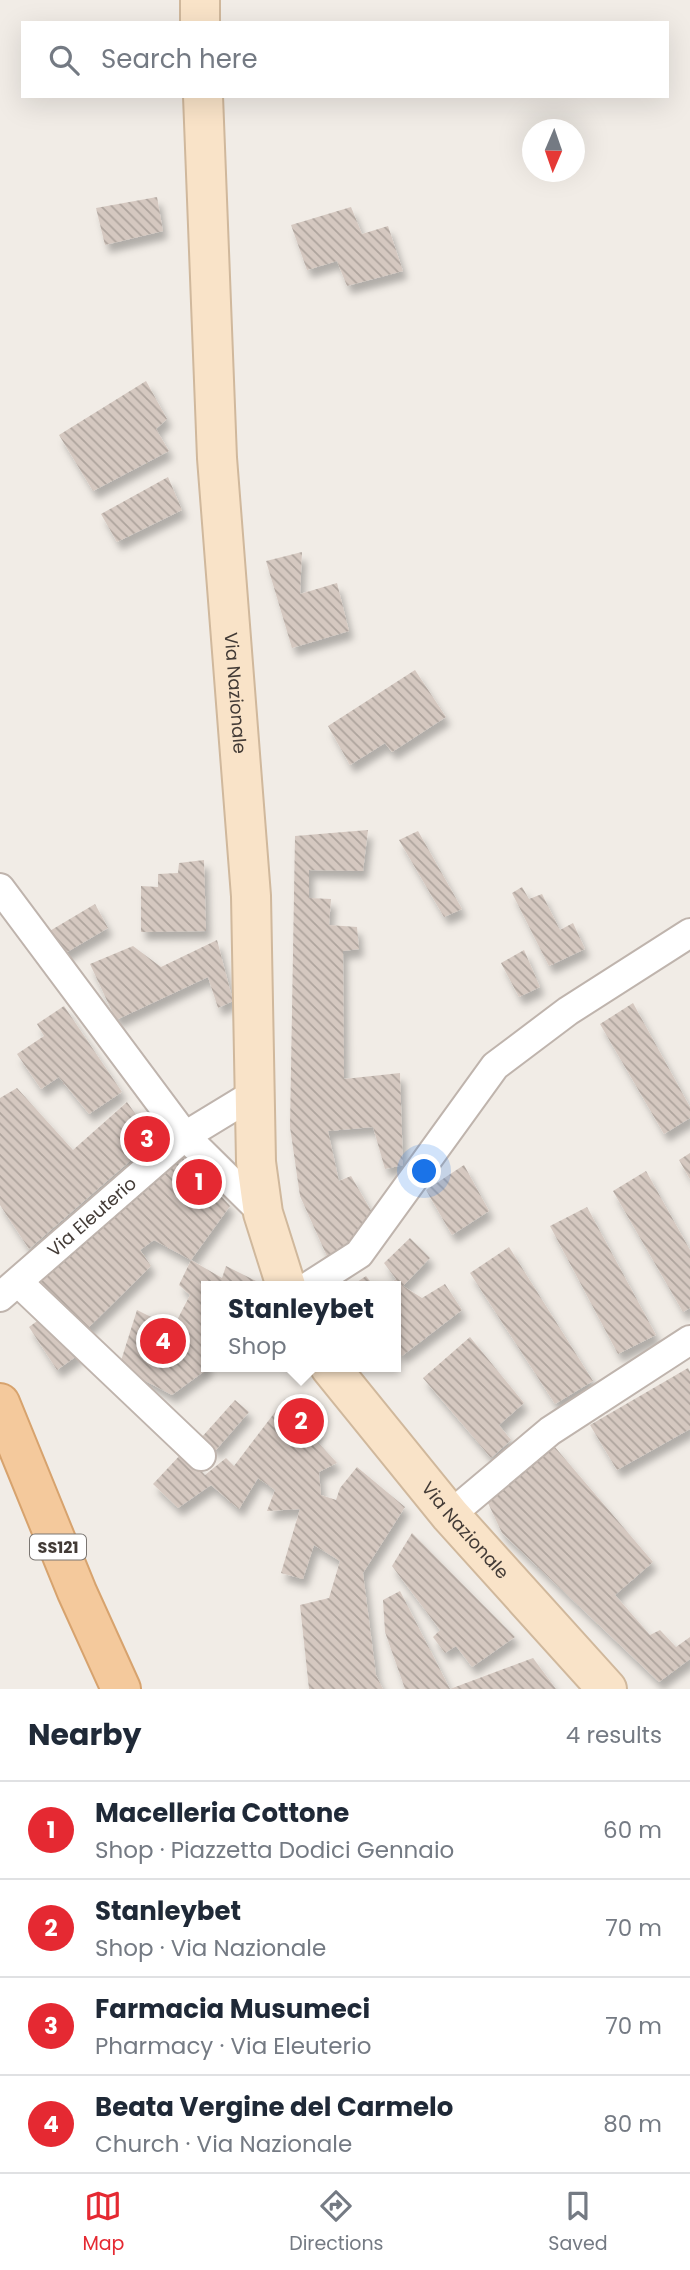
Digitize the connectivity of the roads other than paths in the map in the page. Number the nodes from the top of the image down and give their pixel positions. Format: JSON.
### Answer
{"nodes":[{"id":1,"x":200,"y":0,"type":"edge"},
{"id":2,"x":200,"y":21,"type":"edge"},
{"id":3,"x":203,"y":98,"type":"edge"},
{"id":4,"x":0,"y":888,"type":"edge"},
{"id":5,"x":690,"y":933,"type":"edge"},
{"id":6,"x":254,"y":1094,"type":"junction"},
{"id":7,"x":185,"y":1136,"type":"junction"},
{"id":8,"x":263,"y":1213,"type":"junction"},
{"id":9,"x":284,"y":1281,"type":"edge"},
{"id":10,"x":317,"y":1281,"type":"edge"},
{"id":11,"x":9,"y":1290,"type":"edge"},
{"id":12,"x":690,"y":1340,"type":"edge"},
{"id":13,"x":334,"y":1372,"type":"edge"},
{"id":14,"x":0,"y":1403,"type":"edge"},
{"id":15,"x":201,"y":1456,"type":"dead end"},
{"id":16,"x":450,"y":1515,"type":"junction"},
{"id":17,"x":121,"y":1689,"type":"edge"},
{"id":18,"x":607,"y":1689,"type":"edge"}],
"edges":[{"from":1,"to":2,"type":"main road"},
{"from":3,"to":6,"type":"main road","name":"Via Nazionale"},
{"from":4,"to":7,"type":"street"},
{"from":5,"to":10,"type":"street"},
{"from":6,"to":7,"type":"street","name":"Via Eleuterio"},
{"from":6,"to":8,"type":"main road","name":"Via Nazionale"},
{"from":7,"to":8,"type":"street"},
{"from":7,"to":11,"type":"street","name":"Via Eleuterio"},
{"from":8,"to":9,"type":"main road","name":"Via Nazionale"},
{"from":11,"to":15,"type":"street"},
{"from":12,"to":16,"type":"street"},
{"from":13,"to":16,"type":"main road","name":"Via Nazionale"},
{"from":14,"to":17,"type":"main road","number":"SS121"},
{"from":16,"to":18,"type":"main road","name":"Via Nazionale"}]}
